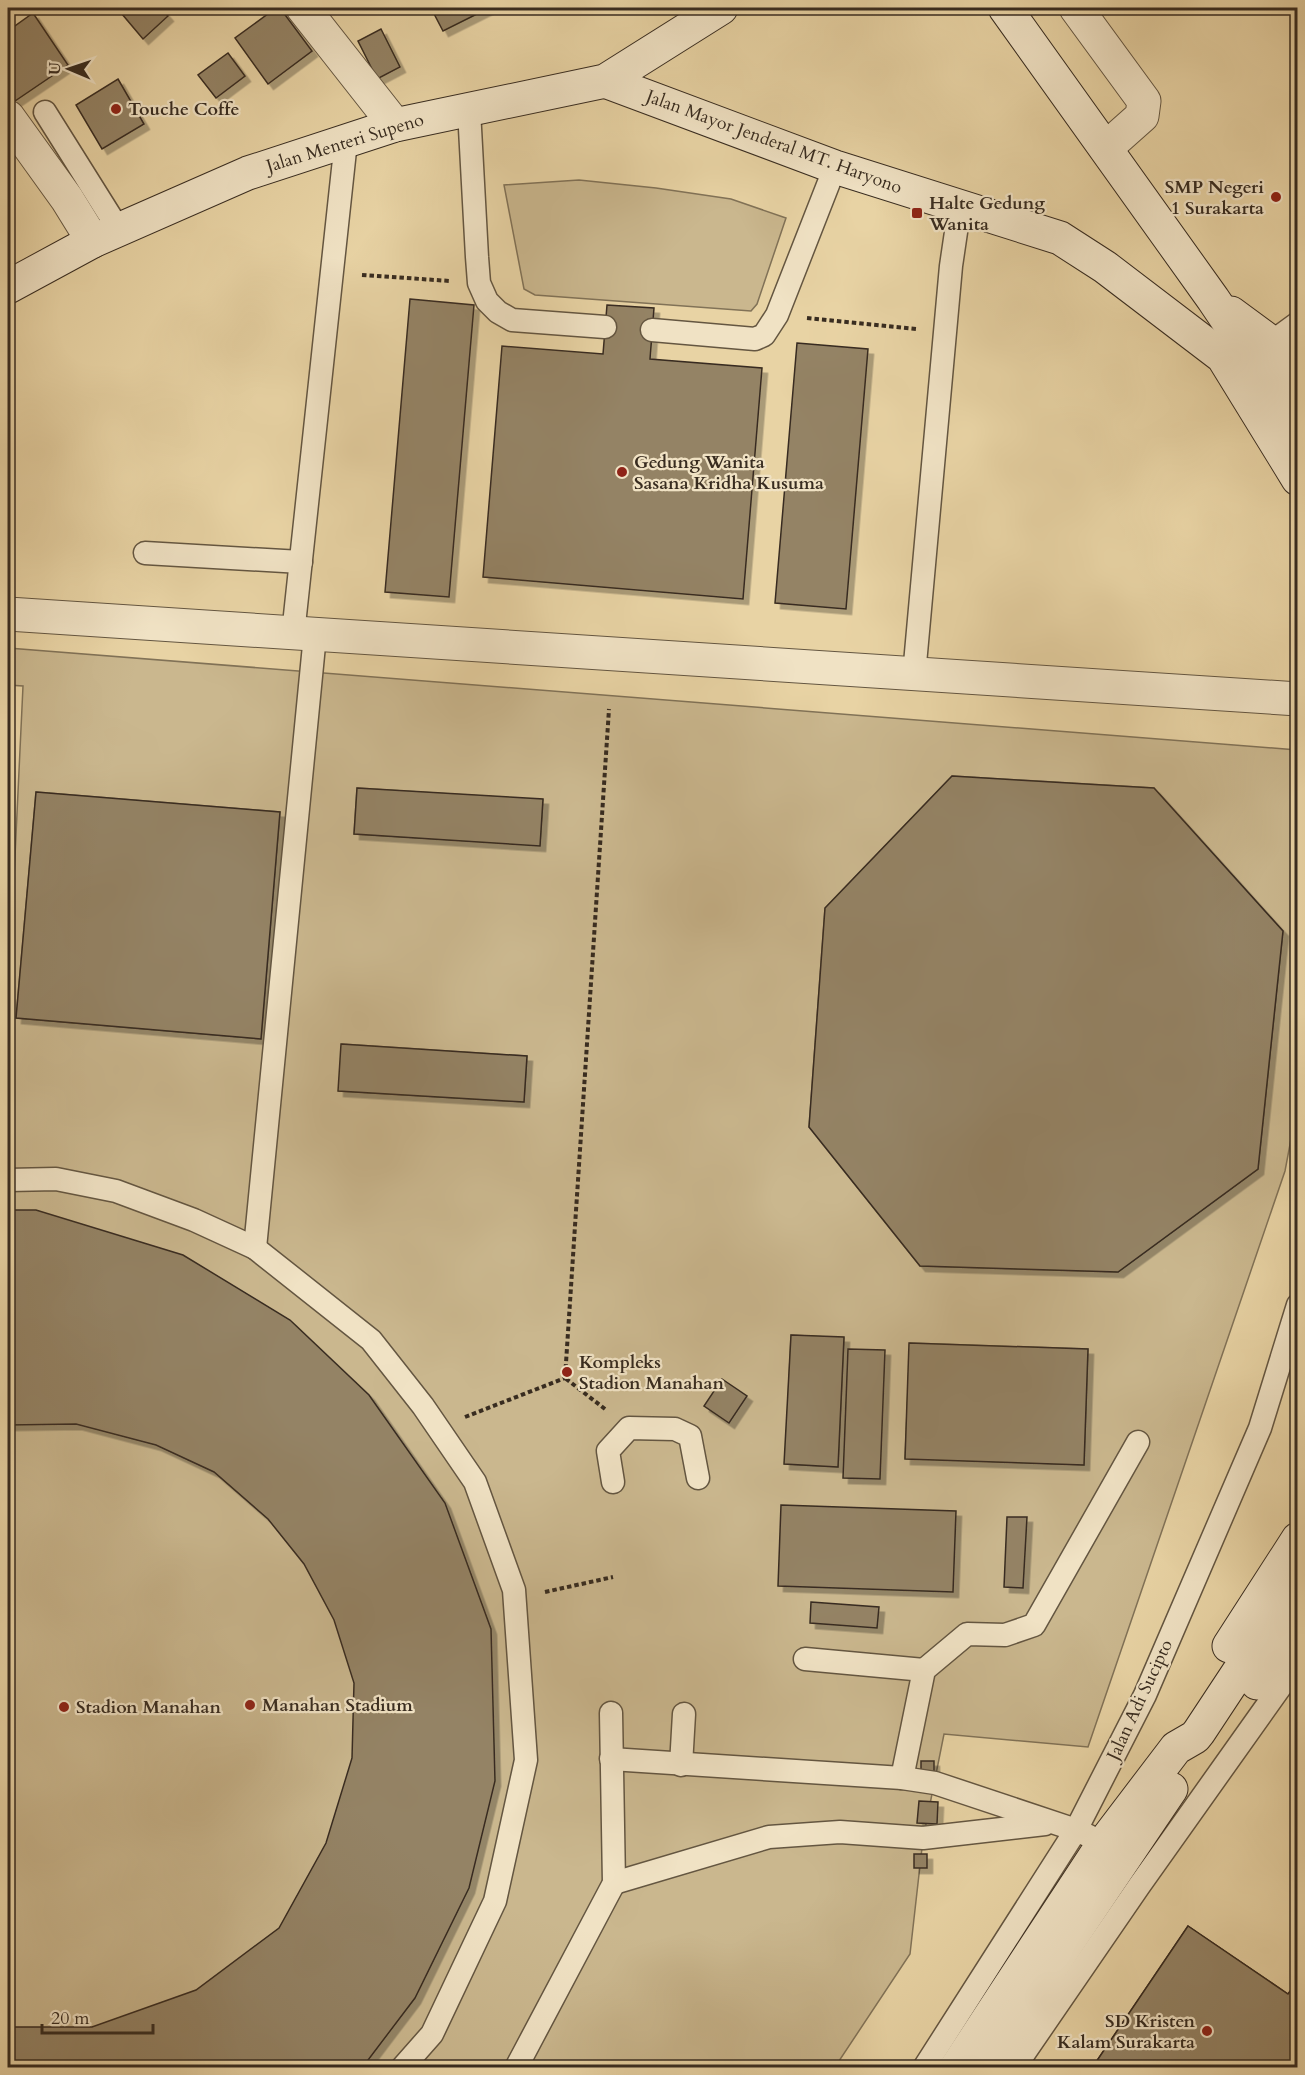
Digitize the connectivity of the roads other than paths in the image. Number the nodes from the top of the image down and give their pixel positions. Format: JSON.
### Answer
{"nodes":[{"id":1,"x":303,"y":8,"type":"edge"},
{"id":2,"x":721,"y":8,"type":"edge"},
{"id":3,"x":1007,"y":8,"type":"edge"},
{"id":4,"x":1076,"y":8,"type":"edge"},
{"id":5,"x":605,"y":81,"type":"junction"},
{"id":6,"x":469,"y":110,"type":"junction"},
{"id":7,"x":45,"y":112,"type":"dead end"},
{"id":8,"x":8,"y":117,"type":"edge"},
{"id":9,"x":395,"y":125,"type":"junction"},
{"id":10,"x":346,"y":141,"type":"junction"},
{"id":11,"x":1106,"y":148,"type":"junction"},
{"id":12,"x":835,"y":167,"type":"junction"},
{"id":13,"x":960,"y":206,"type":"junction"},
{"id":14,"x":106,"y":235,"type":"junction"},
{"id":15,"x":8,"y":287,"type":"edge"},
{"id":16,"x":1212,"y":299,"type":"junction"},
{"id":17,"x":1298,"y":323,"type":"edge"},
{"id":18,"x":605,"y":327,"type":"dead end"},
{"id":19,"x":652,"y":330,"type":"dead end"},
{"id":20,"x":1272,"y":342,"type":"junction"},
{"id":21,"x":1298,"y":377,"type":"edge"},
{"id":22,"x":1298,"y":425,"type":"edge"},
{"id":23,"x":1298,"y":478,"type":"edge"},
{"id":24,"x":144,"y":552,"type":"dead end"},
{"id":25,"x":301,"y":562,"type":"junction"},
{"id":26,"x":8,"y":614,"type":"edge"},
{"id":27,"x":304,"y":634,"type":"junction"},
{"id":28,"x":914,"y":675,"type":"junction"},
{"id":29,"x":1298,"y":699,"type":"edge"},
{"id":30,"x":8,"y":1180,"type":"edge"},
{"id":31,"x":255,"y":1248,"type":"junction"},
{"id":32,"x":1298,"y":1305,"type":"edge"},
{"id":33,"x":1138,"y":1442,"type":"dead end"},
{"id":34,"x":698,"y":1478,"type":"dead end"},
{"id":35,"x":614,"y":1482,"type":"dead end"},
{"id":36,"x":1298,"y":1539,"type":"edge"},
{"id":37,"x":1298,"y":1582,"type":"edge"},
{"id":38,"x":1298,"y":1626,"type":"edge"},
{"id":39,"x":805,"y":1659,"type":"dead end"},
{"id":40,"x":1298,"y":1662,"type":"edge"},
{"id":41,"x":924,"y":1670,"type":"junction"},
{"id":42,"x":612,"y":1713,"type":"dead end"},
{"id":43,"x":684,"y":1714,"type":"dead end"},
{"id":44,"x":1190,"y":1744,"type":"junction"},
{"id":45,"x":611,"y":1759,"type":"junction"},
{"id":46,"x":681,"y":1765,"type":"junction"},
{"id":47,"x":902,"y":1778,"type":"junction"},
{"id":48,"x":1053,"y":1823,"type":"junction"},
{"id":49,"x":1090,"y":1837,"type":"junction"},
{"id":50,"x":614,"y":1883,"type":"junction"},
{"id":51,"x":1108,"y":1907,"type":"junction"},
{"id":52,"x":1029,"y":2023,"type":"junction"},
{"id":53,"x":402,"y":2067,"type":"edge"},
{"id":54,"x":516,"y":2067,"type":"edge"},
{"id":55,"x":924,"y":2067,"type":"edge"},
{"id":56,"x":956,"y":2067,"type":"edge"},
{"id":57,"x":983,"y":2067,"type":"edge"},
{"id":58,"x":1014,"y":2067,"type":"edge"}],
"edges":[{"from":1,"to":9,"type":"main road"},
{"from":2,"to":5,"type":"main road","name":"Jalan Menteri Supeno"},
{"from":3,"to":11,"type":"main road"},
{"from":4,"to":11,"type":"main road"},
{"from":5,"to":6,"type":"main road","name":"Jalan Menteri Supeno"},
{"from":5,"to":12,"type":"main road","name":"Jalan Mayor Jenderal MT. Haryono"},
{"from":6,"to":9,"type":"main road","name":"Jalan Menteri Supeno"},
{"from":6,"to":18,"type":"lane"},
{"from":7,"to":14,"type":"lane"},
{"from":8,"to":14,"type":"main road"},
{"from":9,"to":10,"type":"main road","name":"Jalan Menteri Supeno"},
{"from":10,"to":14,"type":"main road","name":"Jalan Menteri Supeno"},
{"from":10,"to":25,"type":"lane"},
{"from":11,"to":16,"type":"main road"},
{"from":12,"to":13,"type":"main road","name":"Jalan Mayor Jenderal MT. Haryono"},
{"from":12,"to":19,"type":"lane"},
{"from":13,"to":23,"type":"main road","name":"Jalan Mayor Jenderal MT. Haryono"},
{"from":13,"to":28,"type":"lane"},
{"from":14,"to":15,"type":"main road","name":"Jalan Menteri Supeno"},
{"from":16,"to":20,"type":"main road"},
{"from":16,"to":22,"type":"main road"},
{"from":17,"to":20,"type":"lane"},
{"from":20,"to":21,"type":"main road"},
{"from":24,"to":25,"type":"lane"},
{"from":25,"to":27,"type":"lane"},
{"from":26,"to":27,"type":"main road"},
{"from":27,"to":28,"type":"main road"},
{"from":27,"to":31,"type":"lane"},
{"from":28,"to":29,"type":"main road"},
{"from":30,"to":31,"type":"lane"},
{"from":31,"to":53,"type":"lane"},
{"from":32,"to":49,"type":"lane","name":"Jalan Adi Sucipto"},
{"from":33,"to":41,"type":"lane"},
{"from":34,"to":35,"type":"lane"},
{"from":36,"to":44,"type":"main road","name":"Jalan Adi Sucipto"},
{"from":37,"to":44,"type":"main road"},
{"from":38,"to":44,"type":"main road","name":"Jalan Adi Sucipto"},
{"from":39,"to":41,"type":"lane"},
{"from":40,"to":51,"type":"lane","name":"Jalan Adi Sucipto"},
{"from":41,"to":47,"type":"lane"},
{"from":42,"to":45,"type":"lane"},
{"from":43,"to":46,"type":"lane"},
{"from":44,"to":49,"type":"main road","name":"Jalan Adi Sucipto"},
{"from":44,"to":51,"type":"main road","name":"Jalan Adi Sucipto"},
{"from":45,"to":46,"type":"lane"},
{"from":45,"to":50,"type":"lane"},
{"from":46,"to":47,"type":"lane"},
{"from":47,"to":48,"type":"lane"},
{"from":48,"to":49,"type":"lane"},
{"from":48,"to":50,"type":"lane"},
{"from":49,"to":55,"type":"lane","name":"Jalan Adi Sucipto"},
{"from":49,"to":56,"type":"main road","name":"Jalan Adi Sucipto"},
{"from":50,"to":54,"type":"lane"},
{"from":51,"to":52,"type":"main road","name":"Jalan Adi Sucipto"},
{"from":52,"to":57,"type":"main road","name":"Jalan Adi Sucipto"},
{"from":52,"to":58,"type":"lane","name":"Jalan Adi Sucipto"}]}
